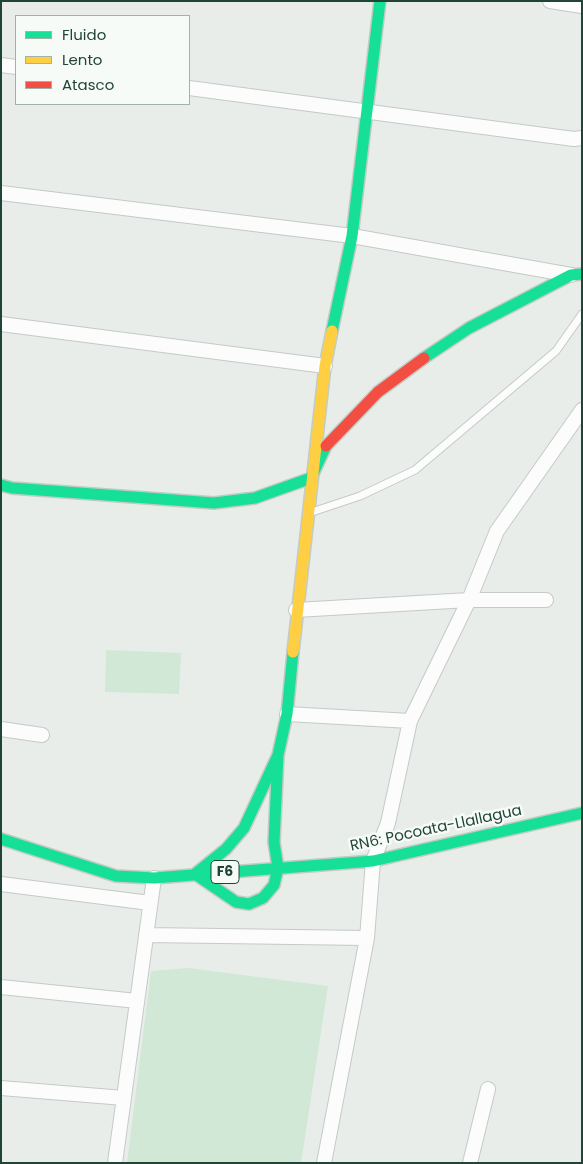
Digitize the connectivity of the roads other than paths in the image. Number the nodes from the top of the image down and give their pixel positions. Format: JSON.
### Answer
{"nodes":[{"id":1,"x":380,"y":1,"type":"edge"},
{"id":2,"x":550,"y":1,"type":"edge"},
{"id":3,"x":582,"y":6,"type":"edge"},
{"id":4,"x":1,"y":65,"type":"edge"},
{"id":5,"x":15,"y":67,"type":"edge"},
{"id":6,"x":190,"y":88,"type":"edge"},
{"id":7,"x":367,"y":110,"type":"junction"},
{"id":8,"x":582,"y":138,"type":"edge"},
{"id":9,"x":1,"y":193,"type":"edge"},
{"id":10,"x":352,"y":236,"type":"junction"},
{"id":11,"x":576,"y":274,"type":"edge"},
{"id":12,"x":582,"y":314,"type":"edge"},
{"id":13,"x":1,"y":324,"type":"edge"},
{"id":14,"x":326,"y":366,"type":"junction"},
{"id":15,"x":582,"y":410,"type":"edge"},
{"id":16,"x":311,"y":478,"type":"junction"},
{"id":17,"x":1,"y":485,"type":"edge"},
{"id":18,"x":306,"y":514,"type":"junction"},
{"id":19,"x":469,"y":600,"type":"junction"},
{"id":20,"x":546,"y":600,"type":"dead end"},
{"id":21,"x":296,"y":610,"type":"junction"},
{"id":22,"x":287,"y":714,"type":"junction"},
{"id":23,"x":410,"y":720,"type":"junction"},
{"id":24,"x":1,"y":729,"type":"edge"},
{"id":25,"x":42,"y":735,"type":"dead end"},
{"id":26,"x":278,"y":754,"type":"junction"},
{"id":27,"x":582,"y":812,"type":"edge"},
{"id":28,"x":1,"y":839,"type":"edge"},
{"id":29,"x":274,"y":842,"type":"junction"},
{"id":30,"x":229,"y":845,"type":"junction"},
{"id":31,"x":373,"y":860,"type":"junction"},
{"id":32,"x":302,"y":866,"type":"junction"},
{"id":33,"x":278,"y":868,"type":"junction"},
{"id":34,"x":218,"y":873,"type":"junction"},
{"id":35,"x":195,"y":874,"type":"junction"},
{"id":36,"x":154,"y":878,"type":"junction"},
{"id":37,"x":1,"y":884,"type":"edge"},
{"id":38,"x":274,"y":886,"type":"junction"},
{"id":39,"x":236,"y":902,"type":"junction"},
{"id":40,"x":150,"y":903,"type":"junction"},
{"id":41,"x":146,"y":935,"type":"junction"},
{"id":42,"x":368,"y":938,"type":"junction"},
{"id":43,"x":1,"y":987,"type":"edge"},
{"id":44,"x":137,"y":1001,"type":"junction"},
{"id":45,"x":1,"y":1088,"type":"edge"},
{"id":46,"x":488,"y":1090,"type":"dead end"},
{"id":47,"x":124,"y":1098,"type":"junction"},
{"id":48,"x":115,"y":1163,"type":"edge"},
{"id":49,"x":324,"y":1163,"type":"edge"},
{"id":50,"x":470,"y":1163,"type":"edge"}],
"edges":[{"from":1,"to":7,"type":"main road"},
{"from":2,"to":3,"type":"street"},
{"from":4,"to":5,"type":"street"},
{"from":6,"to":7,"type":"street"},
{"from":7,"to":8,"type":"street"},
{"from":7,"to":10,"type":"main road"},
{"from":9,"to":10,"type":"street"},
{"from":10,"to":11,"type":"street"},
{"from":10,"to":14,"type":"main road"},
{"from":11,"to":16,"type":"main road"},
{"from":12,"to":18,"type":"lane"},
{"from":13,"to":14,"type":"street"},
{"from":14,"to":16,"type":"main road"},
{"from":15,"to":19,"type":"street"},
{"from":16,"to":17,"type":"main road"},
{"from":16,"to":18,"type":"main road"},
{"from":18,"to":21,"type":"main road"},
{"from":19,"to":20,"type":"street"},
{"from":19,"to":21,"type":"street"},
{"from":19,"to":23,"type":"street"},
{"from":21,"to":22,"type":"main road"},
{"from":22,"to":23,"type":"street"},
{"from":22,"to":26,"type":"main road"},
{"from":23,"to":31,"type":"street"},
{"from":24,"to":25,"type":"street"},
{"from":26,"to":29,"type":"main road"},
{"from":26,"to":30,"type":"main road"},
{"from":27,"to":31,"type":"main road","name":"RN6: Pocoata-Llallagua","number":"F6"},
{"from":28,"to":36,"type":"main road","name":"RN6: Pocoata-Llallagua","number":"F6"},
{"from":29,"to":30,"type":"main road"},
{"from":29,"to":32,"type":"main road"},
{"from":29,"to":33,"type":"main road"},
{"from":30,"to":34,"type":"main road"},
{"from":30,"to":35,"type":"main road"},
{"from":31,"to":32,"type":"main road","name":"RN6: Pocoata-Llallagua","number":"F6"},
{"from":31,"to":42,"type":"street"},
{"from":32,"to":33,"type":"main road","name":"RN6: Pocoata-Llallagua","number":"F6"},
{"from":32,"to":38,"type":"main road"},
{"from":33,"to":34,"type":"main road","name":"RN6: Pocoata-Llallagua","number":"F6"},
{"from":33,"to":38,"type":"main road"},
{"from":34,"to":35,"type":"main road","name":"RN6: Pocoata-Llallagua","number":"F6"},
{"from":34,"to":39,"type":"main road"},
{"from":35,"to":36,"type":"main road","name":"RN6: Pocoata-Llallagua","number":"F6"},
{"from":35,"to":39,"type":"main road"},
{"from":36,"to":40,"type":"street"},
{"from":37,"to":40,"type":"street"},
{"from":38,"to":39,"type":"main road"},
{"from":40,"to":41,"type":"street"},
{"from":41,"to":42,"type":"street"},
{"from":41,"to":44,"type":"street"},
{"from":42,"to":49,"type":"street"},
{"from":43,"to":44,"type":"street"},
{"from":44,"to":47,"type":"street"},
{"from":45,"to":47,"type":"street"},
{"from":46,"to":50,"type":"street"},
{"from":47,"to":48,"type":"street"}]}
